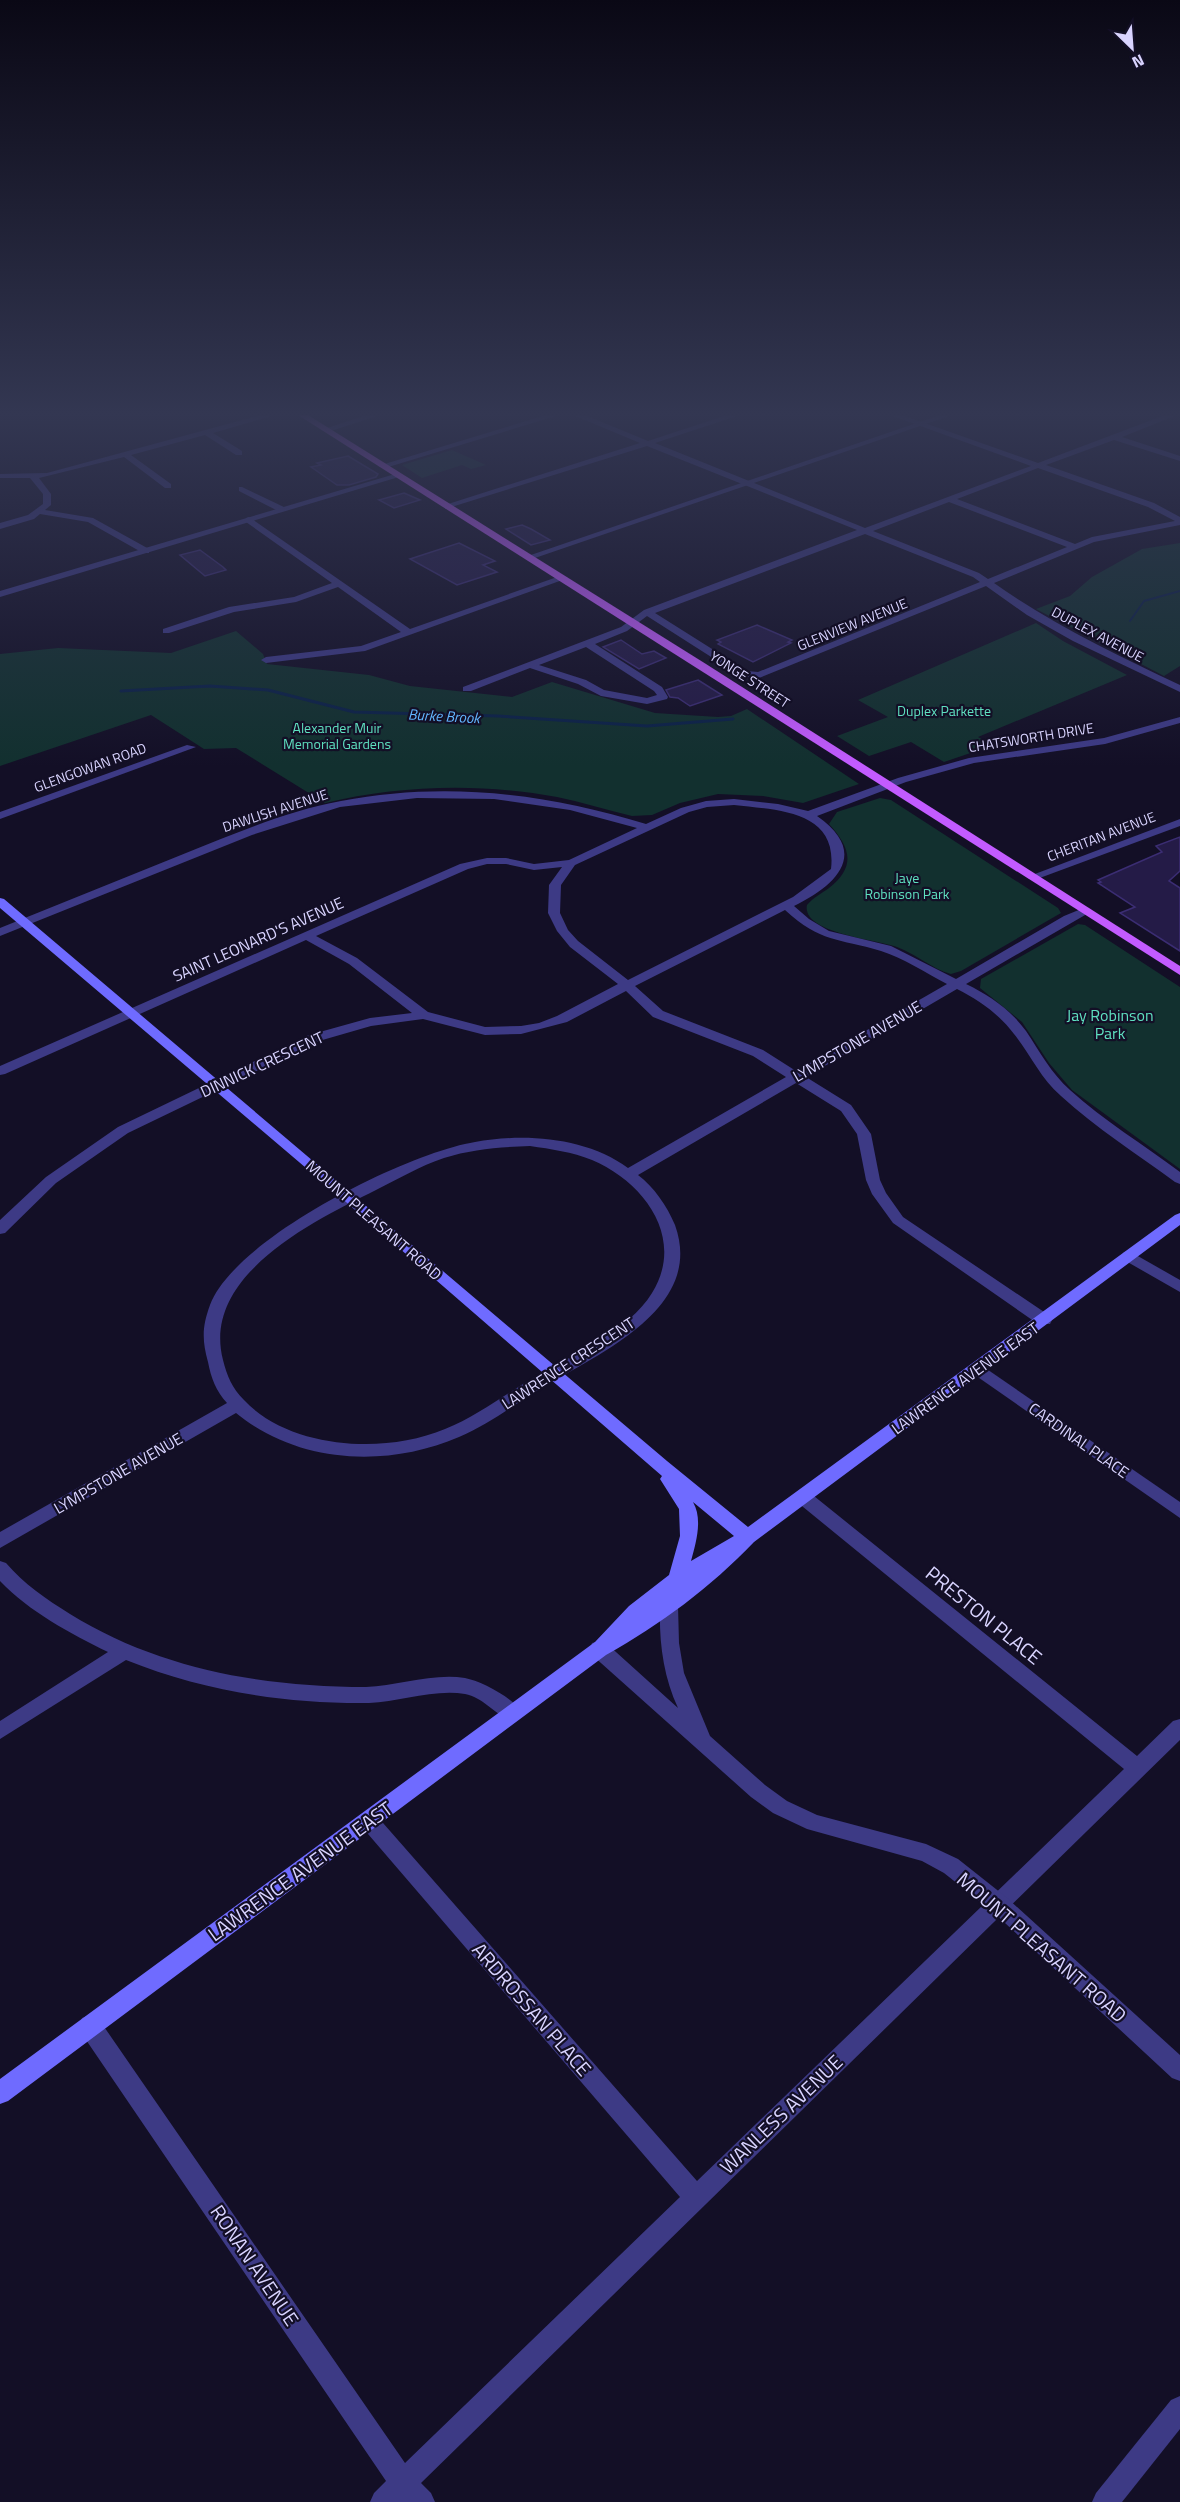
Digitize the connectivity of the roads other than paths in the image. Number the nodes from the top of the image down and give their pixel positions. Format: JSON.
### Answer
{"nodes":[{"id":1,"x":113,"y":532,"type":"edge"},
{"id":2,"x":210,"y":532,"type":"edge"},
{"id":3,"x":265,"y":532,"type":"edge"},
{"id":4,"x":488,"y":532,"type":"edge"},
{"id":5,"x":604,"y":532,"type":"edge"},
{"id":6,"x":861,"y":532,"type":"edge"},
{"id":7,"x":870,"y":532,"type":"edge"},
{"id":8,"x":1035,"y":532,"type":"edge"},
{"id":9,"x":1125,"y":532,"type":"edge"},
{"id":10,"x":1075,"y":547,"type":"junction"},
{"id":11,"x":146,"y":551,"type":"junction"},
{"id":12,"x":529,"y":557,"type":"junction"},
{"id":13,"x":563,"y":578,"type":"junction"},
{"id":14,"x":988,"y":583,"type":"junction"},
{"id":15,"x":338,"y":584,"type":"junction"},
{"id":16,"x":0,"y":594,"type":"edge"},
{"id":17,"x":647,"y":612,"type":"junction"},
{"id":18,"x":632,"y":622,"type":"junction"},
{"id":19,"x":166,"y":631,"type":"dead end"},
{"id":20,"x":409,"y":633,"type":"junction"},
{"id":21,"x":587,"y":643,"type":"junction"},
{"id":22,"x":266,"y":660,"type":"dead end"},
{"id":23,"x":529,"y":665,"type":"junction"},
{"id":24,"x":1180,"y":688,"type":"edge"},
{"id":25,"x":467,"y":689,"type":"dead end"},
{"id":26,"x":1180,"y":720,"type":"edge"},
{"id":27,"x":191,"y":747,"type":"dead end"},
{"id":28,"x":888,"y":785,"type":"junction"},
{"id":29,"x":808,"y":815,"type":"junction"},
{"id":30,"x":0,"y":816,"type":"edge"},
{"id":31,"x":1179,"y":824,"type":"edge"},
{"id":32,"x":644,"y":827,"type":"junction"},
{"id":33,"x":570,"y":863,"type":"junction"},
{"id":34,"x":534,"y":867,"type":"junction"},
{"id":35,"x":1033,"y":877,"type":"junction"},
{"id":36,"x":555,"y":885,"type":"junction"},
{"id":37,"x":0,"y":902,"type":"edge"},
{"id":38,"x":786,"y":905,"type":"junction"},
{"id":39,"x":1086,"y":911,"type":"junction"},
{"id":40,"x":24,"y":922,"type":"junction"},
{"id":41,"x":0,"y":932,"type":"edge"},
{"id":42,"x":308,"y":936,"type":"junction"},
{"id":43,"x":1180,"y":971,"type":"edge"},
{"id":44,"x":956,"y":984,"type":"junction"},
{"id":45,"x":627,"y":986,"type":"junction"},
{"id":46,"x":131,"y":1013,"type":"junction"},
{"id":47,"x":423,"y":1015,"type":"junction"},
{"id":48,"x":0,"y":1071,"type":"edge"},
{"id":49,"x":796,"y":1076,"type":"junction"},
{"id":50,"x":215,"y":1085,"type":"junction"},
{"id":51,"x":628,"y":1174,"type":"junction"},
{"id":52,"x":1180,"y":1179,"type":"edge"},
{"id":53,"x":351,"y":1198,"type":"junction"},
{"id":54,"x":1180,"y":1218,"type":"edge"},
{"id":55,"x":0,"y":1229,"type":"edge"},
{"id":56,"x":1129,"y":1256,"type":"junction"},
{"id":57,"x":1180,"y":1287,"type":"edge"},
{"id":58,"x":1044,"y":1320,"type":"junction"},
{"id":59,"x":978,"y":1369,"type":"junction"},
{"id":60,"x":553,"y":1374,"type":"junction"},
{"id":61,"x":236,"y":1406,"type":"junction"},
{"id":62,"x":661,"y":1466,"type":"junction"},
{"id":63,"x":803,"y":1497,"type":"junction"},
{"id":64,"x":1180,"y":1511,"type":"edge"},
{"id":65,"x":748,"y":1537,"type":"junction"},
{"id":66,"x":0,"y":1541,"type":"edge"},
{"id":67,"x":0,"y":1568,"type":"edge"},
{"id":68,"x":677,"y":1580,"type":"junction"},
{"id":69,"x":669,"y":1606,"type":"junction"},
{"id":70,"x":599,"y":1649,"type":"junction"},
{"id":71,"x":122,"y":1653,"type":"junction"},
{"id":72,"x":512,"y":1713,"type":"junction"},
{"id":73,"x":1180,"y":1727,"type":"edge"},
{"id":74,"x":0,"y":1731,"type":"edge"},
{"id":75,"x":706,"y":1743,"type":"junction"},
{"id":76,"x":1137,"y":1768,"type":"junction"},
{"id":77,"x":369,"y":1821,"type":"junction"},
{"id":78,"x":999,"y":1904,"type":"junction"},
{"id":79,"x":90,"y":2026,"type":"junction"},
{"id":80,"x":1180,"y":2070,"type":"edge"},
{"id":81,"x":0,"y":2092,"type":"edge"},
{"id":82,"x":695,"y":2196,"type":"junction"},
{"id":83,"x":1180,"y":2409,"type":"edge"},
{"id":84,"x":403,"y":2483,"type":"junction"},
{"id":85,"x":383,"y":2502,"type":"edge"},
{"id":86,"x":422,"y":2502,"type":"edge"},
{"id":87,"x":1105,"y":2502,"type":"edge"}],
"edges":[{"from":1,"to":11,"type":"street"},
{"from":2,"to":11,"type":"street"},
{"from":3,"to":15,"type":"street"},
{"from":4,"to":12,"type":"main road","name":"YONGE STREET"},
{"from":5,"to":12,"type":"street"},
{"from":6,"to":17,"type":"street"},
{"from":7,"to":14,"type":"street","name":"DUPLEX AVENUE"},
{"from":8,"to":10,"type":"street"},
{"from":9,"to":10,"type":"street","name":"GLENVIEW AVENUE"},
{"from":10,"to":14,"type":"street","name":"GLENVIEW AVENUE"},
{"from":11,"to":16,"type":"street"},
{"from":12,"to":13,"type":"main road","name":"YONGE STREET"},
{"from":13,"to":18,"type":"main road","name":"YONGE STREET"},
{"from":13,"to":20,"type":"street"},
{"from":14,"to":17,"type":"street","name":"GLENVIEW AVENUE"},
{"from":14,"to":24,"type":"street","name":"DUPLEX AVENUE"},
{"from":15,"to":19,"type":"street"},
{"from":15,"to":20,"type":"street"},
{"from":17,"to":18,"type":"street"},
{"from":18,"to":21,"type":"street"},
{"from":18,"to":28,"type":"main road","name":"YONGE STREET"},
{"from":20,"to":22,"type":"street"},
{"from":21,"to":23,"type":"street"},
{"from":21,"to":23,"type":"street"},
{"from":23,"to":25,"type":"street"},
{"from":26,"to":28,"type":"street","name":"CHATSWORTH DRIVE"},
{"from":27,"to":30,"type":"street","name":"GLENGOWAN ROAD"},
{"from":28,"to":29,"type":"street","name":"CHATSWORTH DRIVE"},
{"from":28,"to":35,"type":"main road","name":"YONGE STREET"},
{"from":29,"to":32,"type":"street"},
{"from":29,"to":38,"type":"street","name":"DINNICK CRESCENT"},
{"from":31,"to":35,"type":"street","name":"CHERITAN AVENUE"},
{"from":32,"to":33,"type":"street"},
{"from":32,"to":40,"type":"street","name":"DAWLISH AVENUE"},
{"from":33,"to":34,"type":"street","name":"SAINT LEONARD'S AVENUE"},
{"from":33,"to":36,"type":"street"},
{"from":34,"to":36,"type":"street"},
{"from":34,"to":42,"type":"street","name":"SAINT LEONARD'S AVENUE"},
{"from":35,"to":39,"type":"main road","name":"YONGE STREET"},
{"from":36,"to":45,"type":"street"},
{"from":37,"to":40,"type":"main road","name":"MOUNT PLEASANT ROAD"},
{"from":38,"to":44,"type":"street"},
{"from":38,"to":45,"type":"street","name":"DINNICK CRESCENT"},
{"from":39,"to":43,"type":"main road","name":"YONGE STREET"},
{"from":39,"to":44,"type":"street","name":"LYMPSTONE AVENUE"},
{"from":40,"to":41,"type":"street","name":"DAWLISH AVENUE"},
{"from":40,"to":46,"type":"main road","name":"MOUNT PLEASANT ROAD"},
{"from":42,"to":46,"type":"street","name":"SAINT LEONARD'S AVENUE"},
{"from":42,"to":47,"type":"street"},
{"from":44,"to":49,"type":"street","name":"LYMPSTONE AVENUE"},
{"from":44,"to":52,"type":"street"},
{"from":45,"to":47,"type":"street","name":"DINNICK CRESCENT"},
{"from":45,"to":49,"type":"street"},
{"from":46,"to":48,"type":"street","name":"SAINT LEONARD'S AVENUE"},
{"from":46,"to":50,"type":"main road","name":"MOUNT PLEASANT ROAD"},
{"from":47,"to":50,"type":"street","name":"DINNICK CRESCENT"},
{"from":49,"to":51,"type":"street","name":"LYMPSTONE AVENUE"},
{"from":49,"to":58,"type":"street"},
{"from":50,"to":53,"type":"main road","name":"MOUNT PLEASANT ROAD"},
{"from":50,"to":55,"type":"street","name":"DINNICK CRESCENT"},
{"from":51,"to":53,"type":"street","name":"LAWRENCE CRESCENT"},
{"from":51,"to":60,"type":"street","name":"LAWRENCE CRESCENT"},
{"from":53,"to":60,"type":"main road","name":"MOUNT PLEASANT ROAD"},
{"from":53,"to":61,"type":"street","name":"LAWRENCE CRESCENT"},
{"from":54,"to":56,"type":"main road","name":"LAWRENCE AVENUE EAST"},
{"from":56,"to":57,"type":"street"},
{"from":56,"to":58,"type":"main road","name":"LAWRENCE AVENUE EAST"},
{"from":58,"to":59,"type":"main road","name":"LAWRENCE AVENUE EAST"},
{"from":59,"to":63,"type":"main road","name":"LAWRENCE AVENUE EAST"},
{"from":59,"to":64,"type":"street","name":"CARDINAL PLACE"},
{"from":60,"to":61,"type":"street","name":"LAWRENCE CRESCENT"},
{"from":60,"to":62,"type":"main road","name":"MOUNT PLEASANT ROAD"},
{"from":61,"to":66,"type":"street","name":"LYMPSTONE AVENUE"},
{"from":62,"to":65,"type":"main road","name":"MOUNT PLEASANT ROAD"},
{"from":62,"to":68,"type":"main road"},
{"from":63,"to":65,"type":"main road","name":"LAWRENCE AVENUE EAST"},
{"from":63,"to":76,"type":"street","name":"PRESTON PLACE"},
{"from":65,"to":68,"type":"main road","name":"LAWRENCE AVENUE EAST"},
{"from":65,"to":69,"type":"main road","name":"LAWRENCE AVENUE EAST"},
{"from":67,"to":71,"type":"street"},
{"from":68,"to":70,"type":"main road","name":"LAWRENCE AVENUE EAST"},
{"from":69,"to":70,"type":"main road","name":"LAWRENCE AVENUE EAST"},
{"from":69,"to":75,"type":"street"},
{"from":70,"to":72,"type":"main road","name":"LAWRENCE AVENUE EAST"},
{"from":70,"to":75,"type":"street","name":"MOUNT PLEASANT ROAD"},
{"from":71,"to":72,"type":"street"},
{"from":71,"to":74,"type":"street"},
{"from":72,"to":77,"type":"main road","name":"LAWRENCE AVENUE EAST"},
{"from":73,"to":76,"type":"street","name":"WANLESS AVENUE"},
{"from":75,"to":78,"type":"street","name":"MOUNT PLEASANT ROAD"},
{"from":76,"to":78,"type":"street","name":"WANLESS AVENUE"},
{"from":77,"to":79,"type":"main road","name":"LAWRENCE AVENUE EAST"},
{"from":77,"to":82,"type":"street","name":"ARDROSSAN PLACE"},
{"from":78,"to":80,"type":"street","name":"MOUNT PLEASANT ROAD"},
{"from":78,"to":82,"type":"street","name":"WANLESS AVENUE"},
{"from":79,"to":81,"type":"main road","name":"LAWRENCE AVENUE EAST"},
{"from":79,"to":84,"type":"street","name":"RONAN AVENUE"},
{"from":82,"to":84,"type":"street","name":"WANLESS AVENUE"},
{"from":83,"to":87,"type":"street"},
{"from":84,"to":85,"type":"street","name":"WANLESS AVENUE"},
{"from":84,"to":86,"type":"street","name":"RONAN AVENUE"}]}
